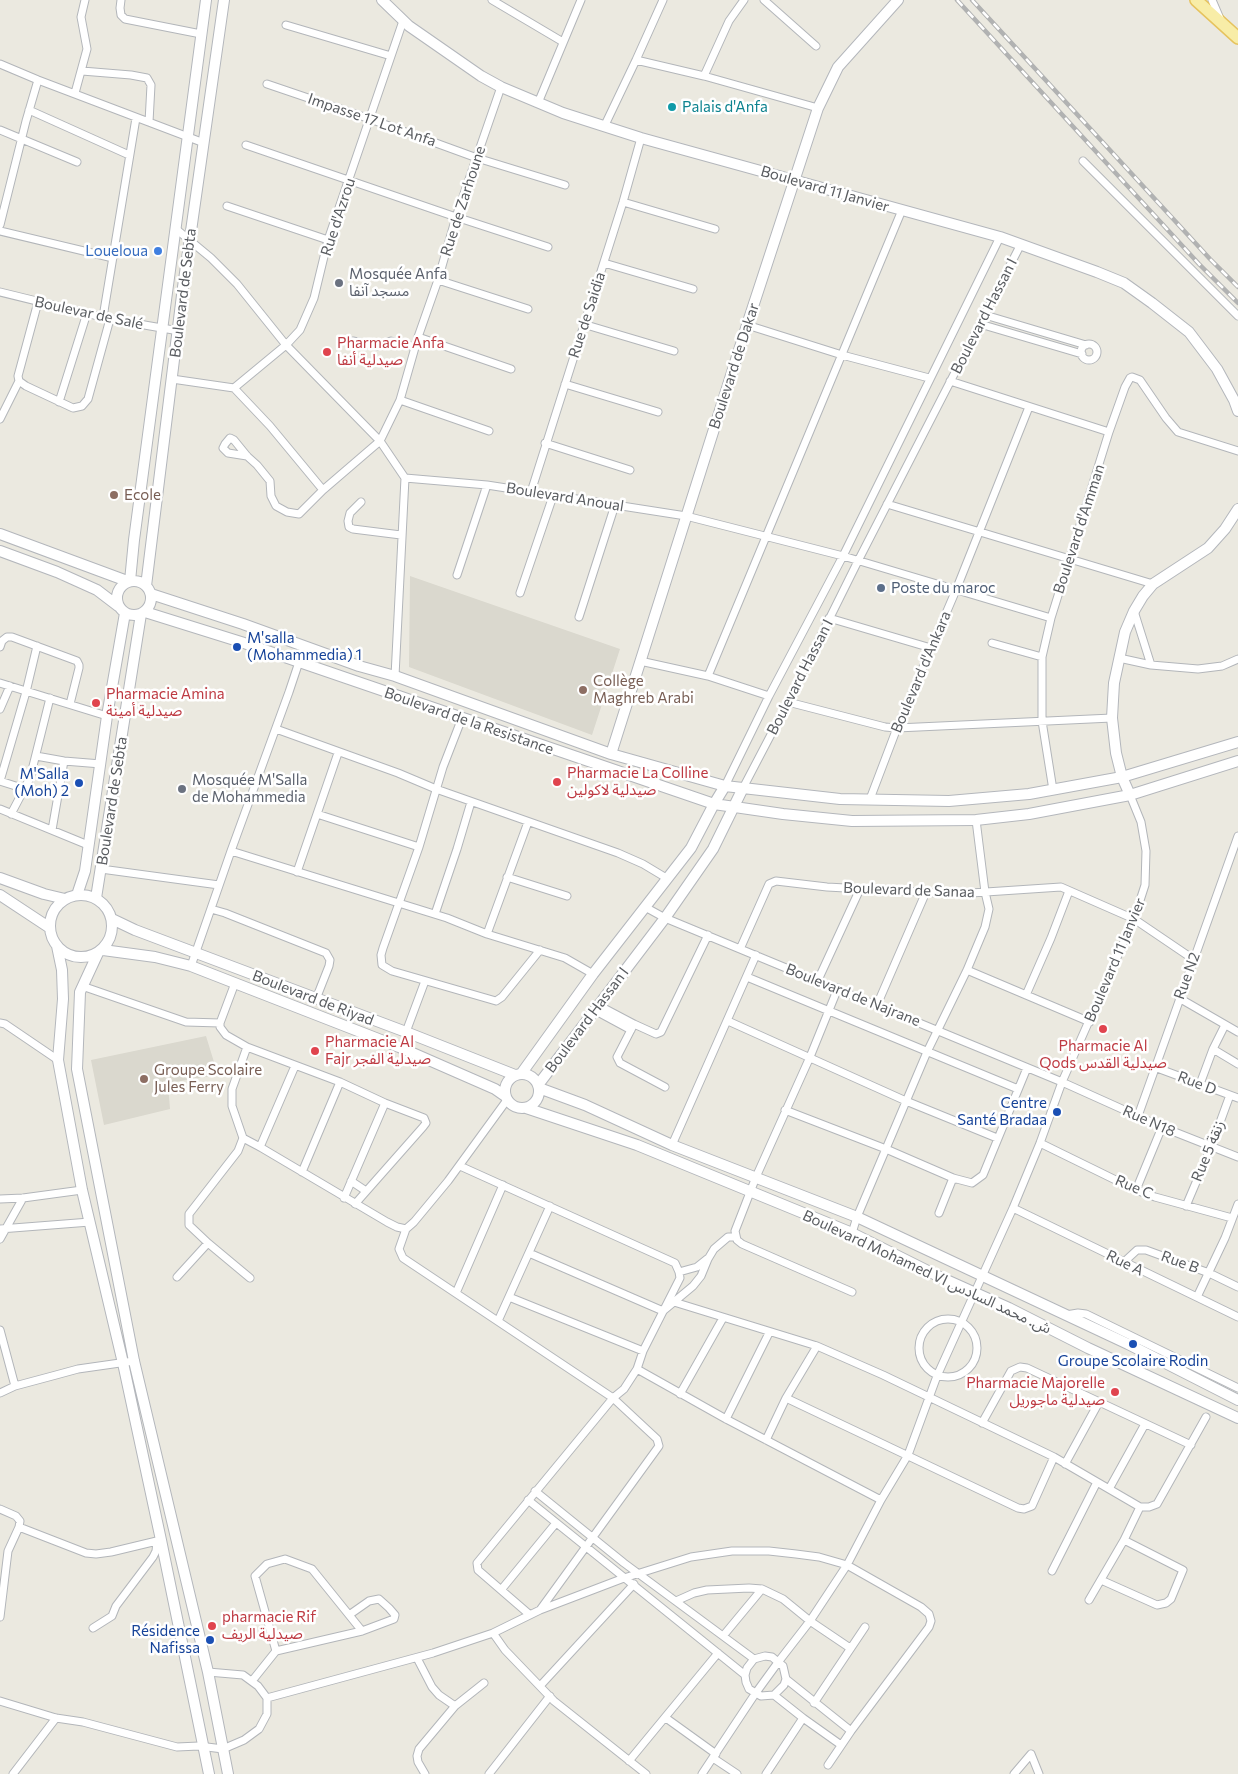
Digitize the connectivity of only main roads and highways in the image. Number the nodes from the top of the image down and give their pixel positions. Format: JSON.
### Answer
{"nodes":[{"id":1,"x":1196,"y":0,"type":"edge"},
{"id":2,"x":1238,"y":38,"type":"edge"}],
"edges":[{"from":1,"to":2,"type":"main road"}]}
